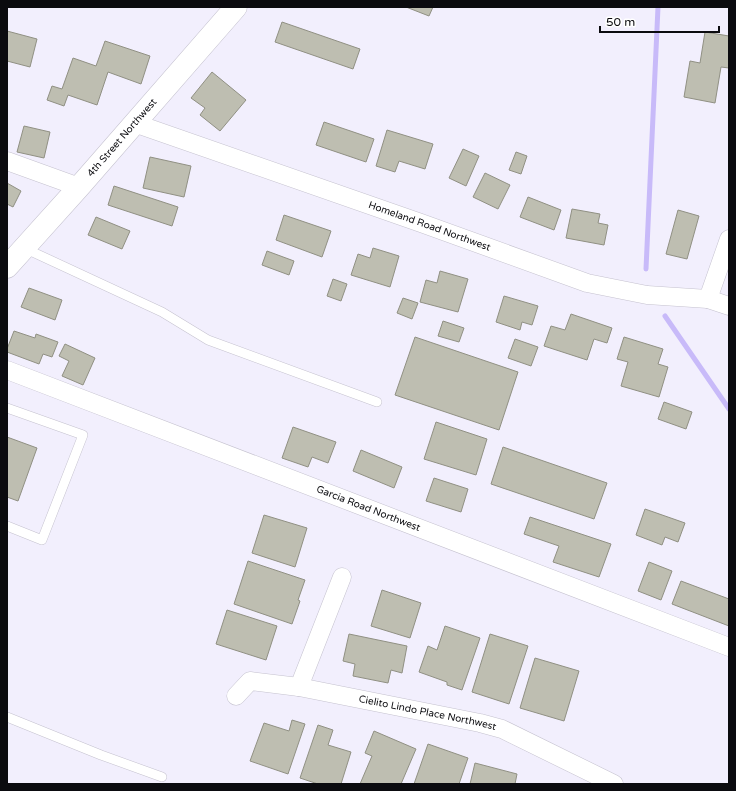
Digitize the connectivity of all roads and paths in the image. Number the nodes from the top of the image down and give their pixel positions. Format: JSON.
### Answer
{"nodes":[{"id":1,"x":236,"y":7,"type":"edge"},
{"id":2,"x":134,"y":123,"type":"junction"},
{"id":3,"x":7,"y":161,"type":"edge"},
{"id":4,"x":79,"y":187,"type":"junction"},
{"id":5,"x":729,"y":239,"type":"edge"},
{"id":6,"x":24,"y":248,"type":"junction"},
{"id":7,"x":7,"y":267,"type":"edge"},
{"id":8,"x":708,"y":299,"type":"junction"},
{"id":9,"x":729,"y":306,"type":"edge"},
{"id":10,"x":7,"y":370,"type":"edge"},
{"id":11,"x":377,"y":402,"type":"dead end"},
{"id":12,"x":7,"y":408,"type":"edge"},
{"id":13,"x":7,"y":526,"type":"edge"},
{"id":14,"x":342,"y":577,"type":"dead end"},
{"id":15,"x":729,"y":647,"type":"edge"},
{"id":16,"x":299,"y":687,"type":"junction"},
{"id":17,"x":236,"y":696,"type":"dead end"},
{"id":18,"x":7,"y":717,"type":"edge"},
{"id":19,"x":162,"y":777,"type":"dead end"},
{"id":20,"x":614,"y":784,"type":"edge"}],
"edges":[{"from":1,"to":2,"type":"main road","name":"4th Street Northwest"},
{"from":2,"to":4,"type":"main road","name":"4th Street Northwest"},
{"from":2,"to":8,"type":"street","name":"Homeland Road Northwest"},
{"from":3,"to":4,"type":"street"},
{"from":4,"to":6,"type":"main road","name":"4th Street Northwest"},
{"from":5,"to":8,"type":"street"},
{"from":6,"to":7,"type":"main road","name":"4th Street Northwest"},
{"from":6,"to":11,"type":"lane"},
{"from":8,"to":9,"type":"street","name":"Homeland Road Northwest"},
{"from":10,"to":15,"type":"street","name":"Garcia Road Northwest"},
{"from":12,"to":13,"type":"lane"},
{"from":14,"to":16,"type":"street"},
{"from":16,"to":17,"type":"street","name":"Cielito Lindo Place Northwest"},
{"from":16,"to":20,"type":"street","name":"Cielito Lindo Place Northwest"},
{"from":18,"to":19,"type":"lane"}]}
